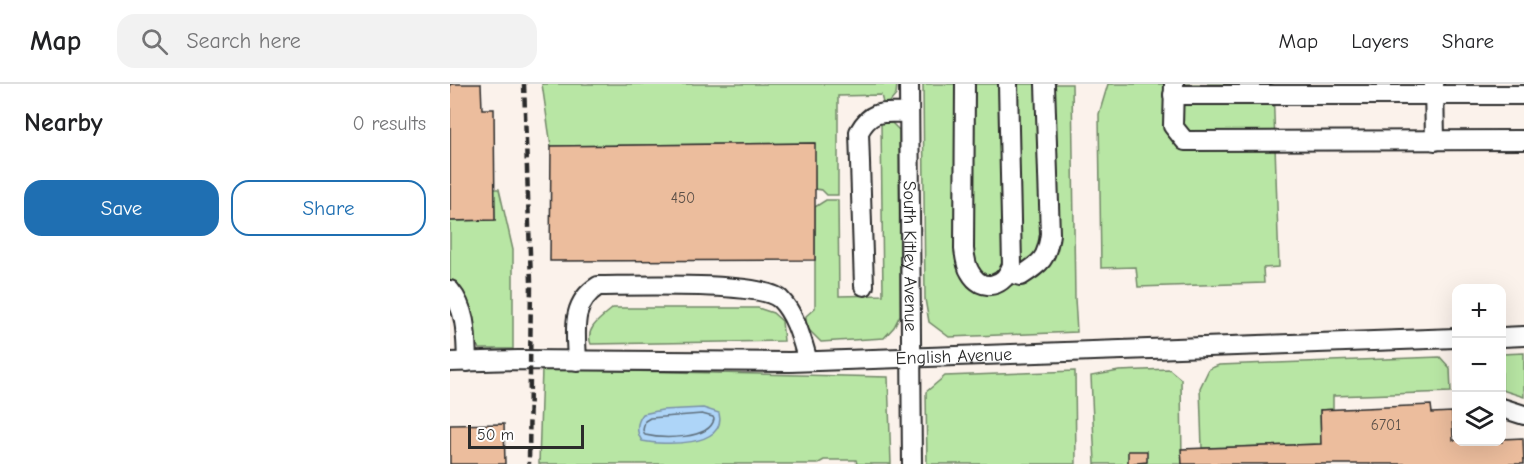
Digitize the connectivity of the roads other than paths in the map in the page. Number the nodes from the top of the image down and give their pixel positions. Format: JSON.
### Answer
{"nodes":[{"id":1,"x":909,"y":84,"type":"edge"},
{"id":2,"x":965,"y":84,"type":"edge"},
{"id":3,"x":1008,"y":84,"type":"edge"},
{"id":4,"x":1045,"y":84,"type":"edge"},
{"id":5,"x":1174,"y":89,"type":"edge"},
{"id":6,"x":1434,"y":89,"type":"edge"},
{"id":7,"x":1524,"y":94,"type":"edge"},
{"id":8,"x":909,"y":112,"type":"junction"},
{"id":9,"x":1524,"y":140,"type":"edge"},
{"id":10,"x":1435,"y":141,"type":"junction"},
{"id":11,"x":1009,"y":273,"type":"junction"},
{"id":12,"x":864,"y":286,"type":"dead end"},
{"id":13,"x":450,"y":290,"type":"edge"},
{"id":14,"x":1524,"y":336,"type":"edge"},
{"id":15,"x":1506,"y":337,"type":"edge"},
{"id":16,"x":1452,"y":338,"type":"edge"},
{"id":17,"x":911,"y":358,"type":"junction"},
{"id":18,"x":577,"y":361,"type":"junction"},
{"id":19,"x":808,"y":361,"type":"junction"},
{"id":20,"x":458,"y":362,"type":"edge"},
{"id":21,"x":1506,"y":409,"type":"edge"},
{"id":22,"x":1524,"y":416,"type":"edge"},
{"id":23,"x":912,"y":464,"type":"edge"}],
"edges":[{"from":1,"to":8,"type":"street","name":"South Kitley Avenue"},
{"from":2,"to":11,"type":"street"},
{"from":3,"to":11,"type":"street"},
{"from":4,"to":11,"type":"street"},
{"from":5,"to":6,"type":"street"},
{"from":5,"to":10,"type":"street"},
{"from":6,"to":7,"type":"street"},
{"from":6,"to":10,"type":"street"},
{"from":8,"to":12,"type":"street"},
{"from":8,"to":17,"type":"street","name":"South Kitley Avenue"},
{"from":9,"to":10,"type":"street"},
{"from":13,"to":20,"type":"street"},
{"from":14,"to":15,"type":"street"},
{"from":16,"to":17,"type":"street","name":"English Avenue"},
{"from":17,"to":19,"type":"street","name":"English Avenue"},
{"from":17,"to":23,"type":"street","name":"South Kitley Avenue"},
{"from":18,"to":19,"type":"street","name":"English Avenue"},
{"from":18,"to":19,"type":"street"},
{"from":18,"to":20,"type":"street","name":"English Avenue"},
{"from":21,"to":22,"type":"street"}]}
